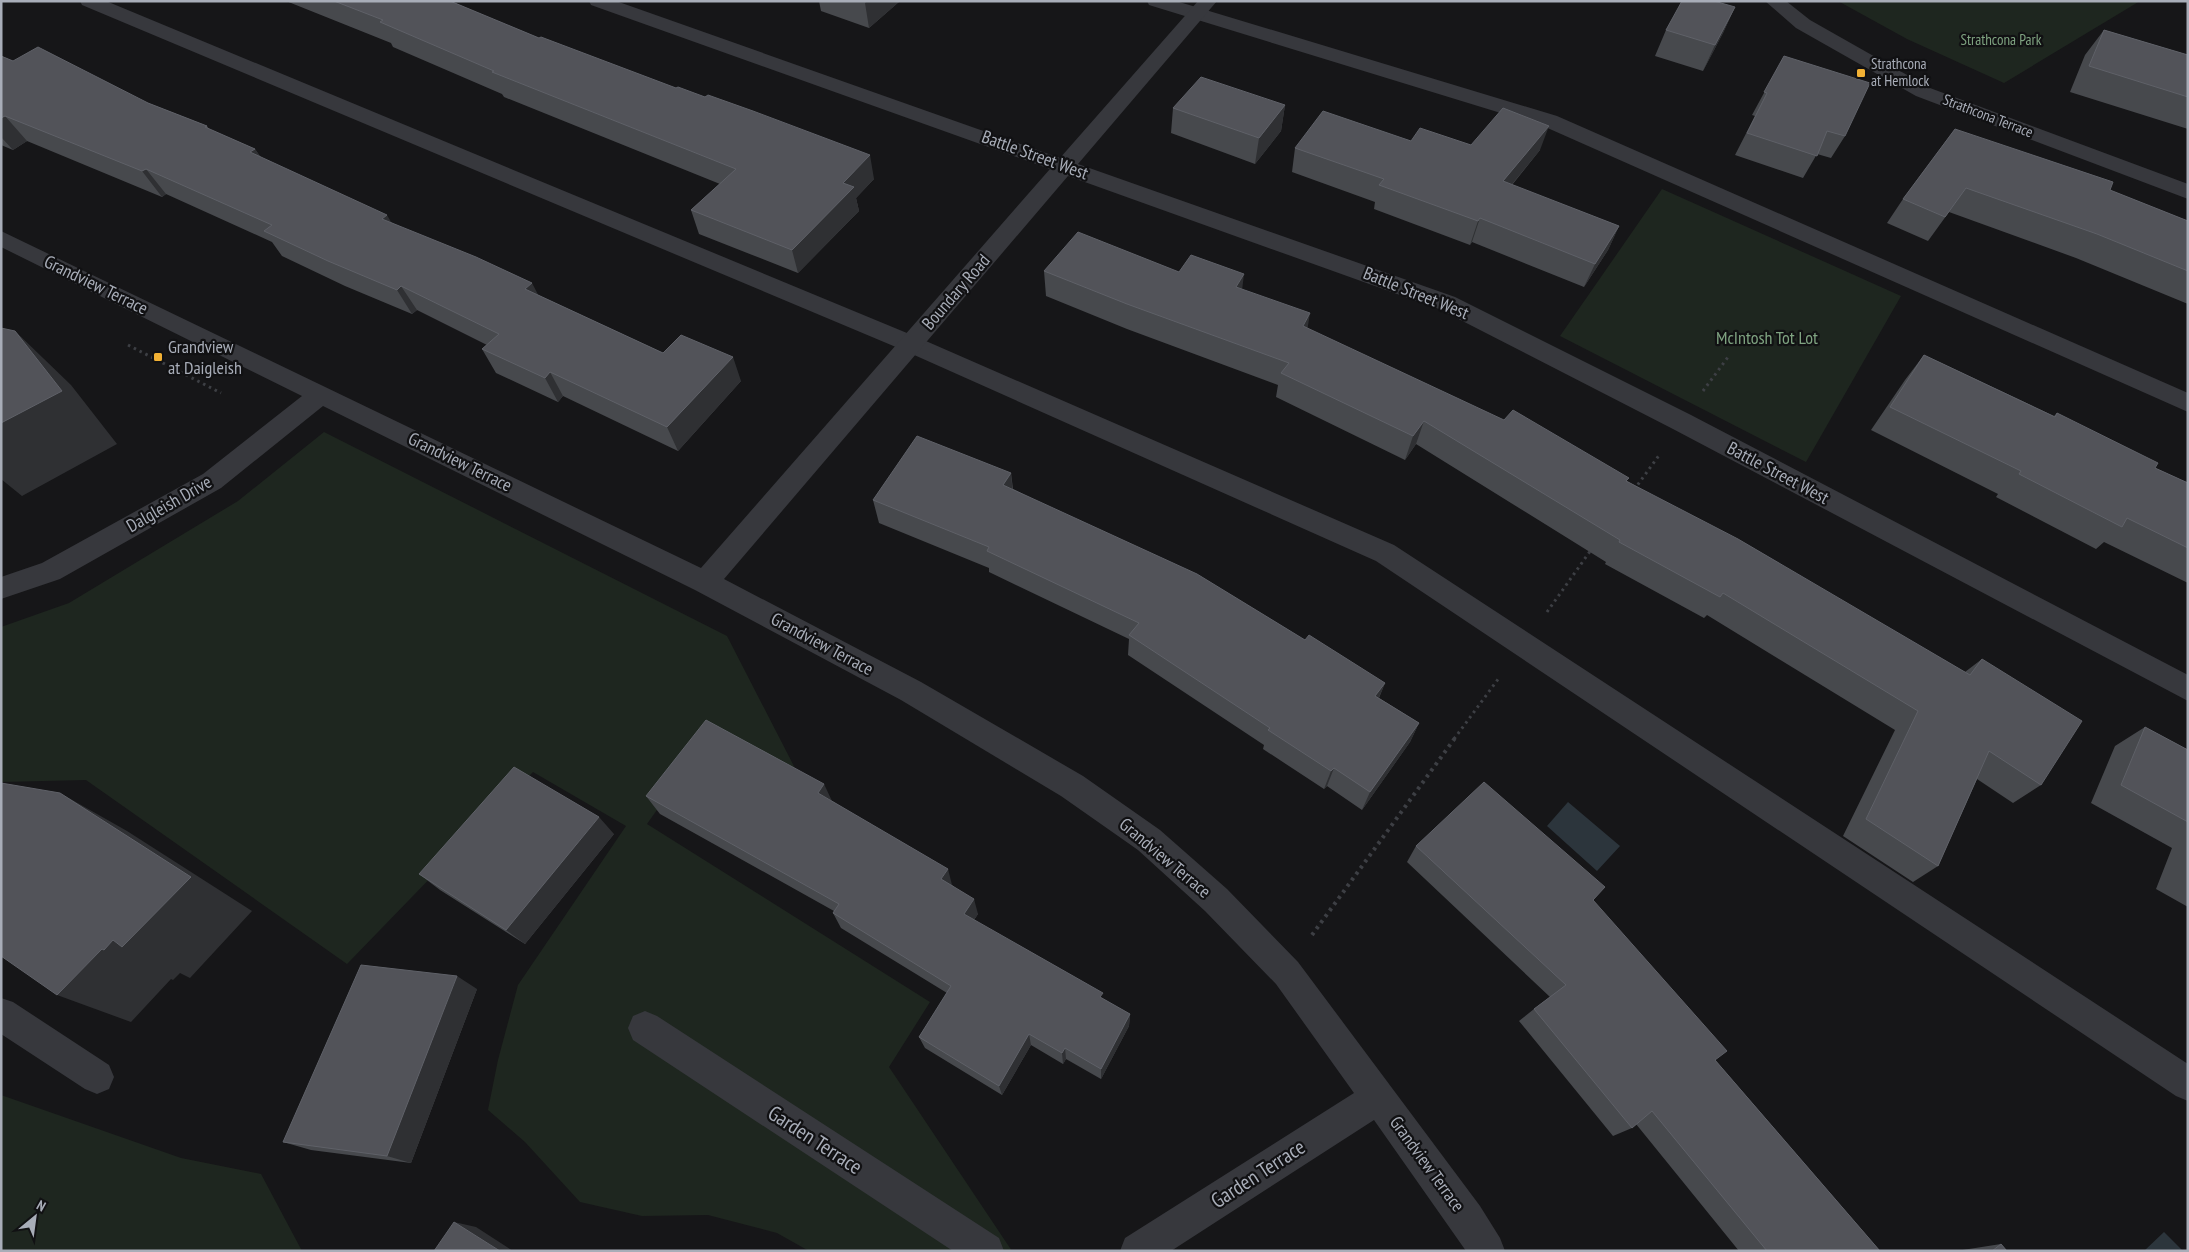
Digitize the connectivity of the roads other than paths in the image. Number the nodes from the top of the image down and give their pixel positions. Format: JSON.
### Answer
{"nodes":[{"id":1,"x":89,"y":1,"type":"edge"},
{"id":2,"x":598,"y":1,"type":"edge"},
{"id":3,"x":1156,"y":1,"type":"edge"},
{"id":4,"x":1774,"y":1,"type":"edge"},
{"id":5,"x":1202,"y":8,"type":"edge"},
{"id":6,"x":1065,"y":166,"type":"junction"},
{"id":7,"x":2188,"y":192,"type":"edge"},
{"id":8,"x":1,"y":238,"type":"edge"},
{"id":9,"x":911,"y":344,"type":"junction"},
{"id":10,"x":321,"y":394,"type":"junction"},
{"id":11,"x":2188,"y":403,"type":"edge"},
{"id":12,"x":705,"y":582,"type":"junction"},
{"id":13,"x":1,"y":588,"type":"edge"},
{"id":14,"x":2188,"y":689,"type":"edge"},
{"id":15,"x":1,"y":1014,"type":"edge"},
{"id":16,"x":645,"y":1028,"type":"dead end"},
{"id":17,"x":97,"y":1077,"type":"dead end"},
{"id":18,"x":2188,"y":1084,"type":"edge"},
{"id":19,"x":1378,"y":1098,"type":"junction"},
{"id":20,"x":986,"y":1251,"type":"edge"},
{"id":21,"x":1138,"y":1251,"type":"edge"},
{"id":22,"x":1487,"y":1251,"type":"edge"}],
"edges":[{"from":1,"to":9,"type":"street"},
{"from":2,"to":6,"type":"street","name":"Battle Street West"},
{"from":3,"to":5,"type":"street"},
{"from":4,"to":7,"type":"street","name":"Strathcona Terrace"},
{"from":5,"to":6,"type":"street","name":"Boundary Road"},
{"from":5,"to":11,"type":"street"},
{"from":6,"to":9,"type":"street","name":"Boundary Road"},
{"from":6,"to":14,"type":"street","name":"Battle Street West"},
{"from":8,"to":10,"type":"street","name":"Grandview Terrace"},
{"from":9,"to":12,"type":"street","name":"Boundary Road"},
{"from":9,"to":18,"type":"street"},
{"from":10,"to":12,"type":"street","name":"Grandview Terrace"},
{"from":10,"to":13,"type":"street","name":"Dalgleish Drive"},
{"from":12,"to":19,"type":"street","name":"Grandview Terrace"},
{"from":15,"to":17,"type":"street"},
{"from":16,"to":20,"type":"street","name":"Garden Terrace"},
{"from":19,"to":21,"type":"street","name":"Garden Terrace"},
{"from":19,"to":22,"type":"street","name":"Grandview Terrace"}]}
